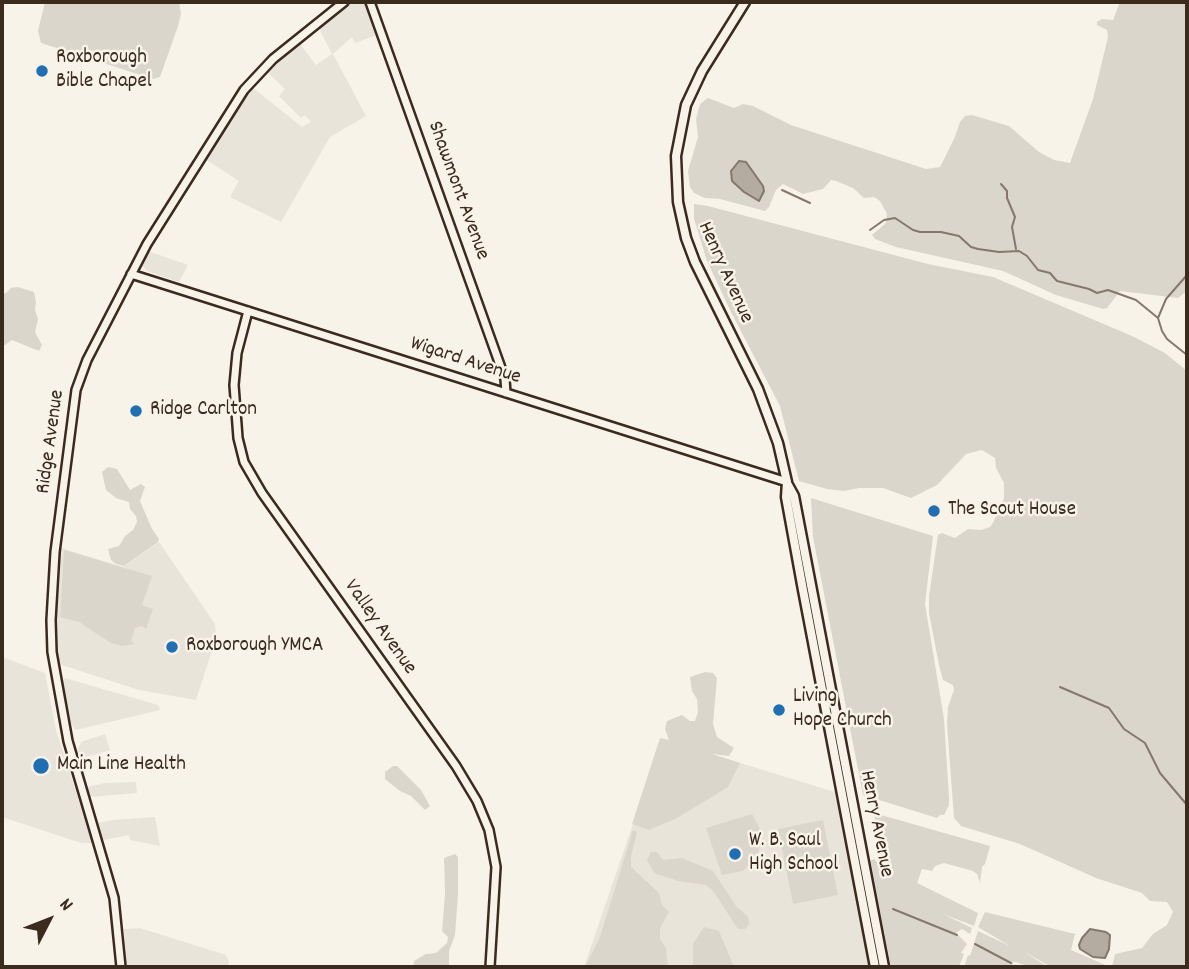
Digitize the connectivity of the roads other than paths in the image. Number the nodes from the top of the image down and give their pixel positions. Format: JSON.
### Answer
{"nodes":[{"id":1,"x":344,"y":2,"type":"edge"},
{"id":2,"x":370,"y":2,"type":"edge"},
{"id":3,"x":746,"y":2,"type":"edge"},
{"id":4,"x":131,"y":274,"type":"junction"},
{"id":5,"x":248,"y":311,"type":"junction"},
{"id":6,"x":506,"y":393,"type":"junction"},
{"id":7,"x":787,"y":482,"type":"junction"},
{"id":8,"x":121,"y":967,"type":"edge"},
{"id":9,"x":489,"y":967,"type":"edge"},
{"id":10,"x":875,"y":967,"type":"edge"},
{"id":11,"x":884,"y":967,"type":"edge"}],
"edges":[{"from":1,"to":4,"type":"street","name":"Ridge Avenue"},
{"from":2,"to":6,"type":"street","name":"Shawmont Avenue"},
{"from":3,"to":7,"type":"main road","name":"Henry Avenue"},
{"from":4,"to":5,"type":"street","name":"Wigard Avenue"},
{"from":4,"to":8,"type":"street","name":"Ridge Avenue"},
{"from":5,"to":6,"type":"street","name":"Wigard Avenue"},
{"from":5,"to":9,"type":"street","name":"Valley Avenue"},
{"from":6,"to":7,"type":"street","name":"Wigard Avenue"},
{"from":7,"to":10,"type":"main road","name":"Henry Avenue"},
{"from":7,"to":11,"type":"main road","name":"Henry Avenue"}]}
